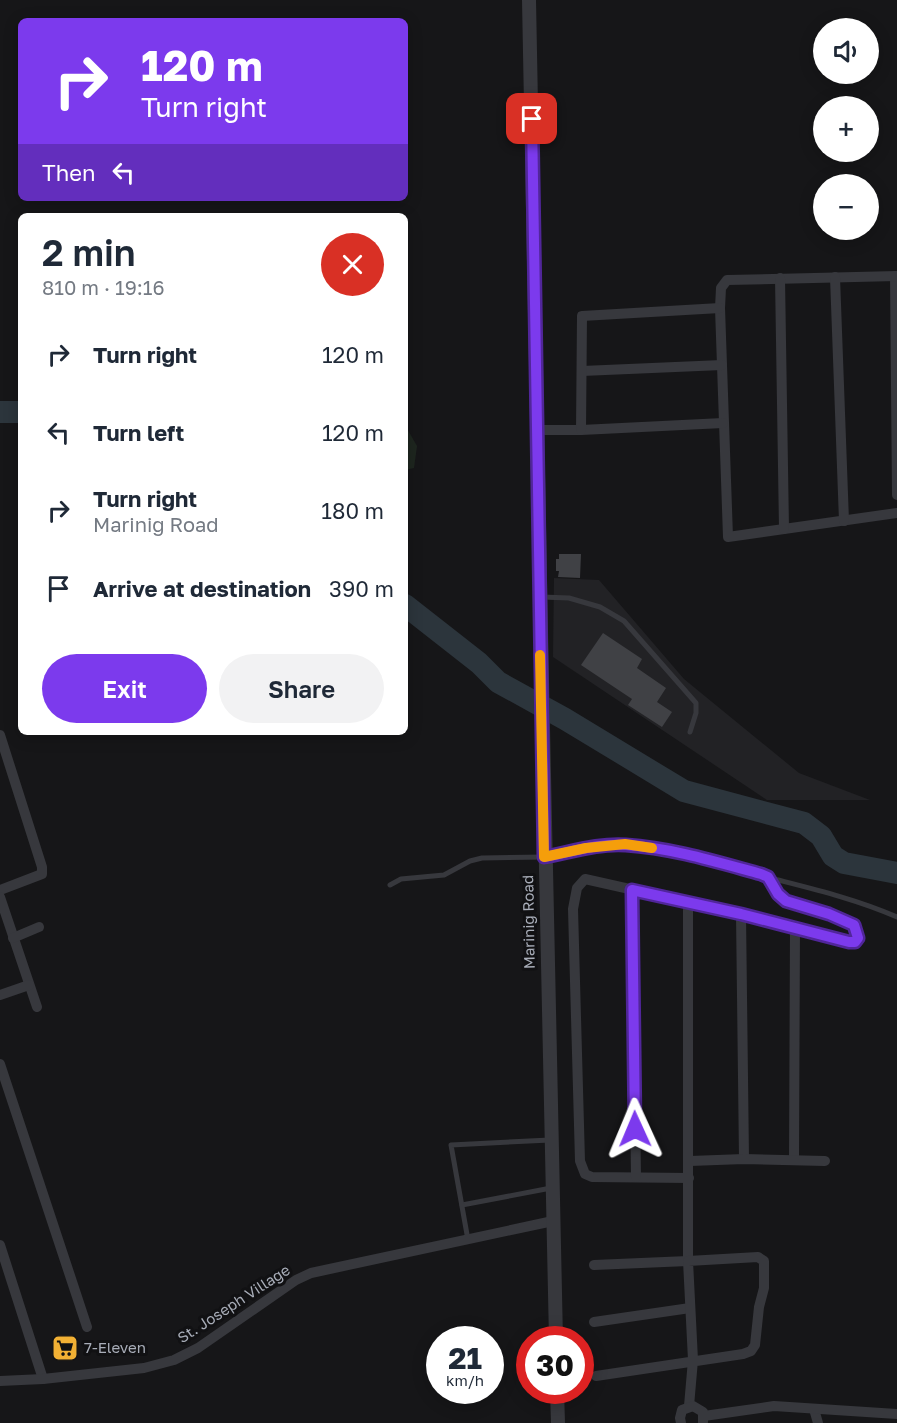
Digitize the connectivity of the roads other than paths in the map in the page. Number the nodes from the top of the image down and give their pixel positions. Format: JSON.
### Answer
{"nodes":[{"id":1,"x":529,"y":0,"type":"edge"},
{"id":2,"x":896,"y":276,"type":"edge"},
{"id":3,"x":780,"y":278,"type":"junction"},
{"id":4,"x":836,"y":278,"type":"junction"},
{"id":5,"x":720,"y":308,"type":"junction"},
{"id":6,"x":722,"y":364,"type":"junction"},
{"id":7,"x":582,"y":370,"type":"junction"},
{"id":8,"x":723,"y":423,"type":"junction"},
{"id":9,"x":538,"y":430,"type":"junction"},
{"id":10,"x":581,"y":430,"type":"junction"},
{"id":11,"x":897,"y":495,"type":"edge"},
{"id":12,"x":897,"y":513,"type":"edge"},
{"id":13,"x":844,"y":521,"type":"junction"},
{"id":14,"x":784,"y":529,"type":"junction"},
{"id":15,"x":540,"y":597,"type":"junction"},
{"id":16,"x":690,"y":732,"type":"dead end"},
{"id":17,"x":0,"y":735,"type":"edge"},
{"id":18,"x":544,"y":857,"type":"junction"},
{"id":19,"x":768,"y":877,"type":"junction"},
{"id":20,"x":390,"y":885,"type":"dead end"},
{"id":21,"x":0,"y":890,"type":"edge"},
{"id":22,"x":632,"y":890,"type":"junction"},
{"id":23,"x":0,"y":897,"type":"edge"},
{"id":24,"x":688,"y":902,"type":"junction"},
{"id":25,"x":741,"y":914,"type":"junction"},
{"id":26,"x":897,"y":917,"type":"edge"},
{"id":27,"x":39,"y":927,"type":"dead end"},
{"id":28,"x":795,"y":927,"type":"junction"},
{"id":29,"x":13,"y":938,"type":"junction"},
{"id":30,"x":29,"y":985,"type":"junction"},
{"id":31,"x":0,"y":995,"type":"edge"},
{"id":32,"x":38,"y":1007,"type":"dead end"},
{"id":33,"x":0,"y":1064,"type":"edge"},
{"id":34,"x":550,"y":1140,"type":"junction"},
{"id":35,"x":744,"y":1159,"type":"junction"},
{"id":36,"x":794,"y":1160,"type":"junction"},
{"id":37,"x":690,"y":1161,"type":"junction"},
{"id":38,"x":825,"y":1161,"type":"dead end"},
{"id":39,"x":636,"y":1177,"type":"junction"},
{"id":40,"x":689,"y":1178,"type":"junction"},
{"id":41,"x":552,"y":1188,"type":"junction"},
{"id":42,"x":462,"y":1205,"type":"junction"},
{"id":43,"x":553,"y":1221,"type":"junction"},
{"id":44,"x":468,"y":1240,"type":"junction"},
{"id":45,"x":0,"y":1245,"type":"edge"},
{"id":46,"x":688,"y":1262,"type":"junction"},
{"id":47,"x":594,"y":1265,"type":"dead end"},
{"id":48,"x":690,"y":1308,"type":"junction"},
{"id":49,"x":594,"y":1322,"type":"dead end"},
{"id":50,"x":556,"y":1326,"type":"edge"},
{"id":51,"x":87,"y":1327,"type":"dead end"},
{"id":52,"x":693,"y":1360,"type":"junction"},
{"id":53,"x":596,"y":1376,"type":"dead end"},
{"id":54,"x":43,"y":1379,"type":"junction"},
{"id":55,"x":0,"y":1381,"type":"edge"},
{"id":56,"x":557,"y":1404,"type":"edge"},
{"id":57,"x":689,"y":1406,"type":"junction"},
{"id":58,"x":814,"y":1409,"type":"junction"},
{"id":59,"x":897,"y":1414,"type":"edge"},
{"id":60,"x":704,"y":1419,"type":"edge"},
{"id":61,"x":558,"y":1423,"type":"edge"},
{"id":62,"x":679,"y":1423,"type":"edge"},
{"id":63,"x":818,"y":1423,"type":"edge"}],
"edges":[{"from":1,"to":9,"type":"street","name":"Marinig Road"},
{"from":2,"to":4,"type":"street"},
{"from":2,"to":11,"type":"street"},
{"from":3,"to":4,"type":"street"},
{"from":3,"to":5,"type":"street"},
{"from":3,"to":14,"type":"street"},
{"from":4,"to":13,"type":"street"},
{"from":5,"to":6,"type":"street"},
{"from":5,"to":7,"type":"street"},
{"from":6,"to":7,"type":"street"},
{"from":6,"to":8,"type":"street"},
{"from":7,"to":10,"type":"street"},
{"from":8,"to":10,"type":"street"},
{"from":8,"to":14,"type":"street"},
{"from":9,"to":10,"type":"street"},
{"from":9,"to":15,"type":"street","name":"Marinig Road"},
{"from":12,"to":13,"type":"street"},
{"from":13,"to":14,"type":"street"},
{"from":15,"to":16,"type":"lane"},
{"from":15,"to":18,"type":"street","name":"Marinig Road"},
{"from":17,"to":21,"type":"street"},
{"from":18,"to":19,"type":"street"},
{"from":18,"to":20,"type":"lane"},
{"from":18,"to":34,"type":"street","name":"Marinig Road"},
{"from":19,"to":26,"type":"lane"},
{"from":19,"to":28,"type":"street"},
{"from":22,"to":24,"type":"street"},
{"from":22,"to":39,"type":"street"},
{"from":22,"to":39,"type":"street"},
{"from":23,"to":29,"type":"street"},
{"from":24,"to":25,"type":"street"},
{"from":24,"to":37,"type":"street"},
{"from":25,"to":28,"type":"street"},
{"from":25,"to":35,"type":"street"},
{"from":27,"to":29,"type":"street"},
{"from":28,"to":36,"type":"street"},
{"from":29,"to":30,"type":"street"},
{"from":30,"to":31,"type":"street"},
{"from":30,"to":32,"type":"street"},
{"from":33,"to":51,"type":"street"},
{"from":34,"to":41,"type":"street","name":"Marinig Road"},
{"from":34,"to":42,"type":"lane"},
{"from":35,"to":36,"type":"street"},
{"from":35,"to":37,"type":"street"},
{"from":36,"to":38,"type":"street"},
{"from":37,"to":40,"type":"street"},
{"from":39,"to":40,"type":"street"},
{"from":40,"to":46,"type":"street"},
{"from":41,"to":42,"type":"lane"},
{"from":41,"to":43,"type":"street","name":"Marinig Road"},
{"from":42,"to":44,"type":"lane"},
{"from":43,"to":44,"type":"street","name":"St. Joseph Village"},
{"from":43,"to":50,"type":"street","name":"Marinig Road"},
{"from":44,"to":54,"type":"street","name":"St. Joseph Village"},
{"from":45,"to":54,"type":"street"},
{"from":46,"to":47,"type":"street"},
{"from":46,"to":48,"type":"street"},
{"from":46,"to":52,"type":"street"},
{"from":48,"to":49,"type":"street"},
{"from":48,"to":52,"type":"street"},
{"from":52,"to":53,"type":"street"},
{"from":52,"to":57,"type":"street"},
{"from":54,"to":55,"type":"street","name":"St. Joseph Village"},
{"from":56,"to":61,"type":"street"},
{"from":57,"to":60,"type":"street"},
{"from":57,"to":62,"type":"street"},
{"from":58,"to":59,"type":"street"},
{"from":58,"to":60,"type":"street"},
{"from":58,"to":63,"type":"street"}]}
